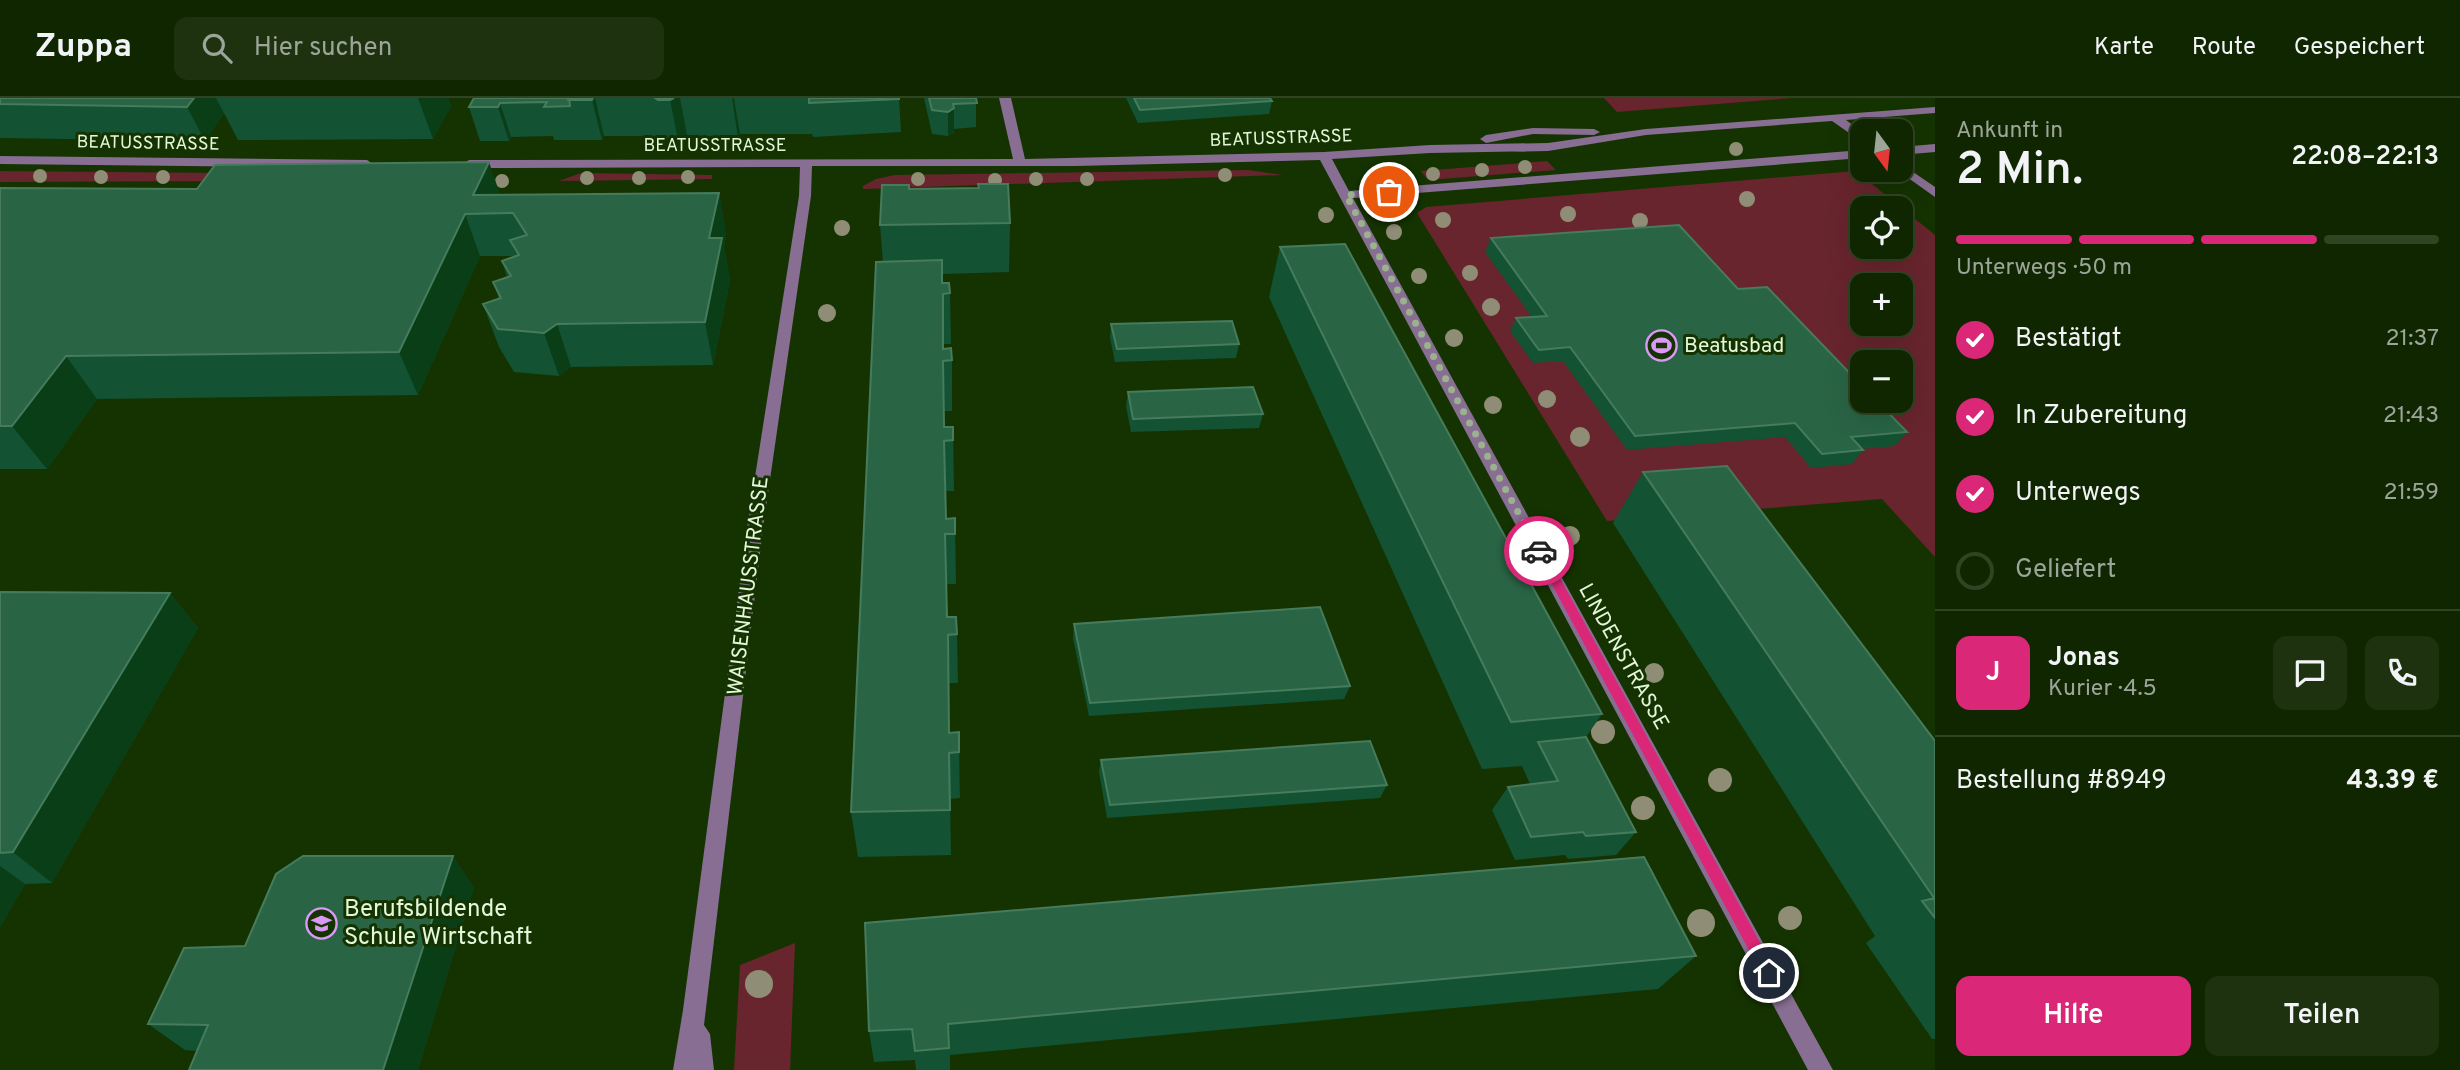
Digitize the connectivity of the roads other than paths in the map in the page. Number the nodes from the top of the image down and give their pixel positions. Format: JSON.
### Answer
{"nodes":[{"id":1,"x":1005,"y":98,"type":"edge"},
{"id":2,"x":1935,"y":110,"type":"edge"},
{"id":3,"x":1834,"y":117,"type":"junction"},
{"id":4,"x":1850,"y":129,"type":"edge"},
{"id":5,"x":1935,"y":148,"type":"edge"},
{"id":6,"x":1913,"y":150,"type":"edge"},
{"id":7,"x":1850,"y":155,"type":"edge"},
{"id":8,"x":1324,"y":156,"type":"junction"},
{"id":9,"x":0,"y":160,"type":"edge"},
{"id":10,"x":1020,"y":162,"type":"junction"},
{"id":11,"x":385,"y":164,"type":"edge"},
{"id":12,"x":450,"y":164,"type":"edge"},
{"id":13,"x":806,"y":164,"type":"junction"},
{"id":14,"x":1913,"y":176,"type":"edge"},
{"id":15,"x":1935,"y":193,"type":"edge"},
{"id":16,"x":1346,"y":195,"type":"junction"},
{"id":17,"x":695,"y":1010,"type":"junction"},
{"id":18,"x":685,"y":1070,"type":"edge"},
{"id":19,"x":702,"y":1070,"type":"edge"},
{"id":20,"x":1821,"y":1070,"type":"edge"}],
"edges":[{"from":1,"to":10,"type":"street"},
{"from":2,"to":3,"type":"street","name":"BEATUSSTRASSE"},
{"from":3,"to":4,"type":"street"},
{"from":3,"to":8,"type":"street","name":"BEATUSSTRASSE"},
{"from":5,"to":6,"type":"street"},
{"from":7,"to":16,"type":"street"},
{"from":8,"to":10,"type":"street","name":"BEATUSSTRASSE"},
{"from":8,"to":16,"type":"street","name":"LINDENSTRASSE"},
{"from":9,"to":11,"type":"street","name":"BEATUSSTRASSE"},
{"from":10,"to":13,"type":"street","name":"BEATUSSTRASSE"},
{"from":12,"to":13,"type":"street","name":"BEATUSSTRASSE"},
{"from":13,"to":17,"type":"street","name":"WAISENHAUSSTRASSE"},
{"from":14,"to":15,"type":"street"},
{"from":16,"to":20,"type":"street","name":"LINDENSTRASSE"},
{"from":17,"to":18,"type":"street","name":"WAISENHAUSSTRASSE"},
{"from":17,"to":19,"type":"street","name":"WAISENHAUSSTRASSE"}]}
